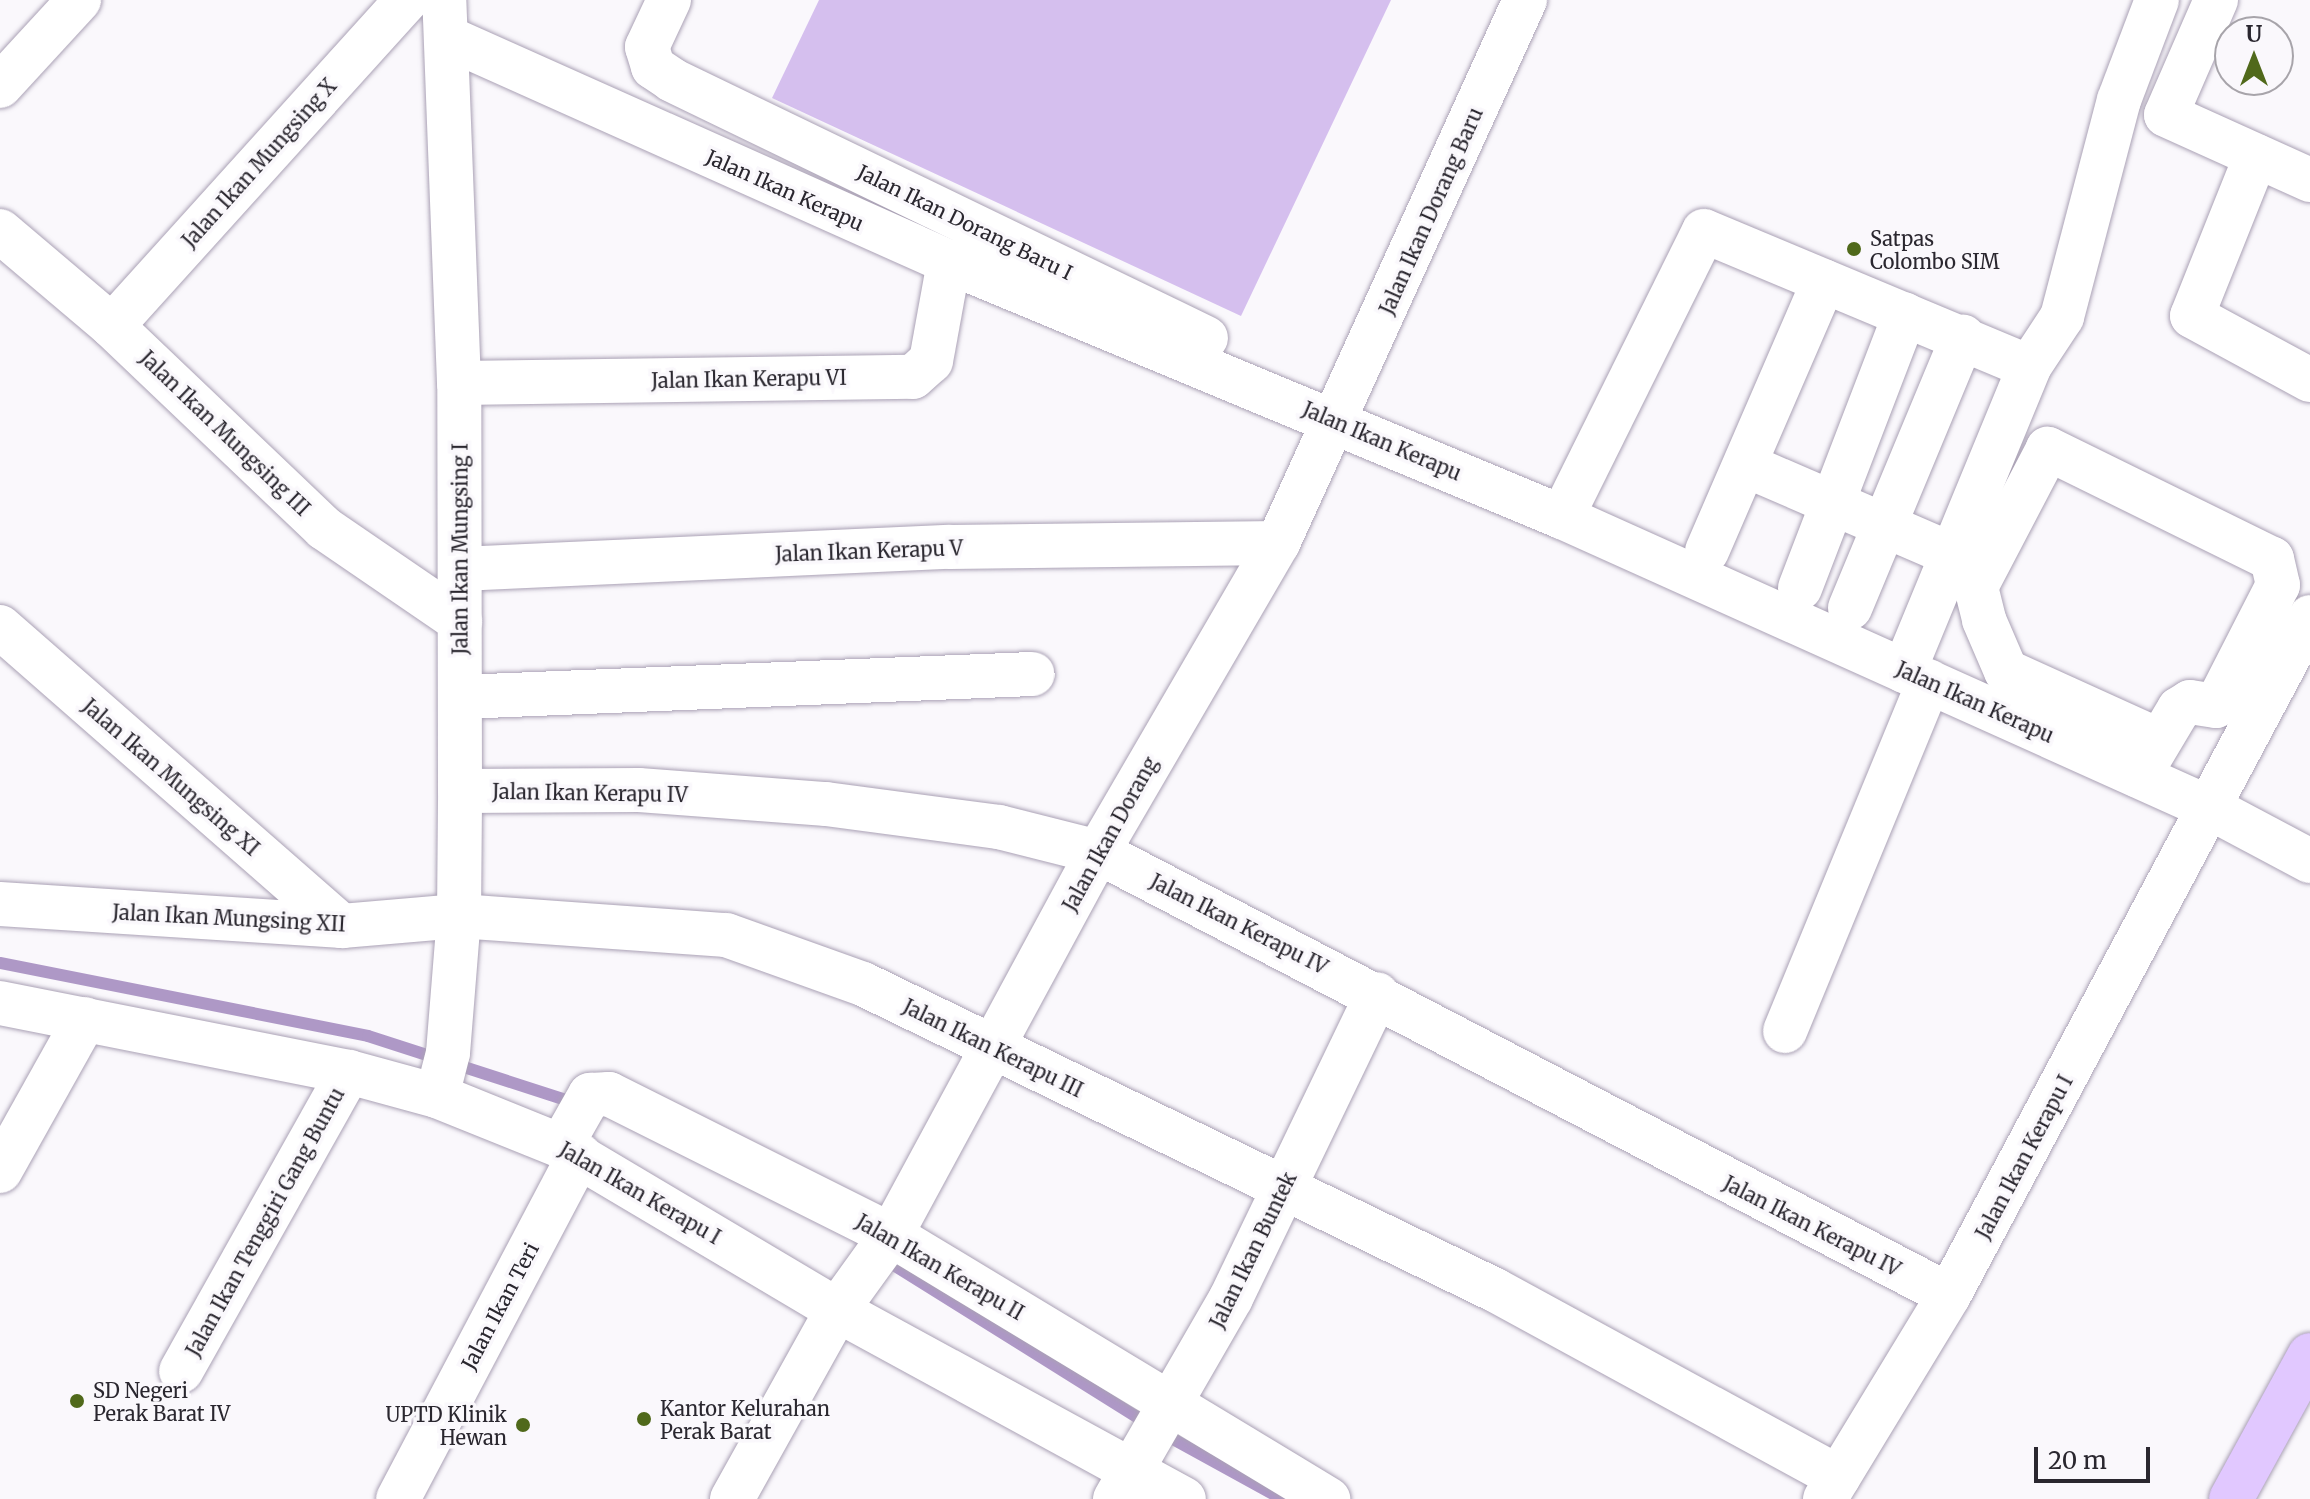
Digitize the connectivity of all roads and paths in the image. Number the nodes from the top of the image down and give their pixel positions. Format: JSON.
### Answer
{"nodes":[{"id":1,"x":79,"y":0,"type":"edge"},
{"id":2,"x":407,"y":0,"type":"edge"},
{"id":3,"x":669,"y":0,"type":"edge"},
{"id":4,"x":1525,"y":0,"type":"edge"},
{"id":5,"x":2216,"y":0,"type":"edge"},
{"id":6,"x":2145,"y":4,"type":"edge"},
{"id":7,"x":445,"y":18,"type":"edge"},
{"id":8,"x":0,"y":86,"type":"edge"},
{"id":9,"x":2256,"y":156,"type":"junction"},
{"id":10,"x":2310,"y":180,"type":"edge"},
{"id":11,"x":0,"y":231,"type":"edge"},
{"id":12,"x":949,"y":262,"type":"junction"},
{"id":13,"x":1824,"y":281,"type":"junction"},
{"id":14,"x":1905,"y":314,"type":"junction"},
{"id":15,"x":112,"y":326,"type":"junction"},
{"id":16,"x":1963,"y":337,"type":"junction"},
{"id":17,"x":2029,"y":367,"type":"junction"},
{"id":18,"x":2310,"y":380,"type":"edge"},
{"id":19,"x":459,"y":383,"type":"junction"},
{"id":20,"x":1341,"y":414,"type":"junction"},
{"id":21,"x":1745,"y":465,"type":"junction"},
{"id":22,"x":1833,"y":503,"type":"junction"},
{"id":23,"x":1562,"y":517,"type":"junction"},
{"id":24,"x":1887,"y":526,"type":"junction"},
{"id":25,"x":1278,"y":543,"type":"junction"},
{"id":26,"x":1707,"y":551,"type":"dead end"},
{"id":27,"x":1953,"y":555,"type":"junction"},
{"id":28,"x":460,"y":569,"type":"junction"},
{"id":29,"x":1800,"y":588,"type":"dead end"},
{"id":30,"x":1850,"y":608,"type":"dead end"},
{"id":31,"x":2310,"y":617,"type":"edge"},
{"id":32,"x":460,"y":621,"type":"junction"},
{"id":33,"x":0,"y":627,"type":"edge"},
{"id":34,"x":1033,"y":674,"type":"dead end"},
{"id":35,"x":1916,"y":676,"type":"junction"},
{"id":36,"x":1995,"y":688,"type":"junction"},
{"id":37,"x":460,"y":697,"type":"junction"},
{"id":38,"x":2148,"y":758,"type":"junction"},
{"id":39,"x":460,"y":791,"type":"junction"},
{"id":40,"x":2214,"y":810,"type":"junction"},
{"id":41,"x":1098,"y":852,"type":"junction"},
{"id":42,"x":2310,"y":861,"type":"edge"},
{"id":43,"x":0,"y":904,"type":"edge"},
{"id":44,"x":459,"y":916,"type":"junction"},
{"id":45,"x":342,"y":926,"type":"junction"},
{"id":46,"x":1377,"y":994,"type":"junction"},
{"id":47,"x":0,"y":1003,"type":"edge"},
{"id":48,"x":85,"y":1019,"type":"junction"},
{"id":49,"x":1785,"y":1031,"type":"dead end"},
{"id":50,"x":994,"y":1048,"type":"junction"},
{"id":51,"x":349,"y":1072,"type":"junction"},
{"id":52,"x":441,"y":1079,"type":"junction"},
{"id":53,"x":570,"y":1150,"type":"junction"},
{"id":54,"x":0,"y":1171,"type":"edge"},
{"id":55,"x":1283,"y":1189,"type":"junction"},
{"id":56,"x":888,"y":1241,"type":"junction"},
{"id":57,"x":1949,"y":1295,"type":"junction"},
{"id":58,"x":845,"y":1300,"type":"junction"},
{"id":59,"x":2310,"y":1355,"type":"edge"},
{"id":60,"x":181,"y":1371,"type":"dead end"},
{"id":61,"x":1168,"y":1414,"type":"junction"},
{"id":62,"x":1128,"y":1475,"type":"edge"},
{"id":63,"x":1832,"y":1488,"type":"edge"},
{"id":64,"x":398,"y":1499,"type":"edge"},
{"id":65,"x":732,"y":1499,"type":"edge"},
{"id":66,"x":1184,"y":1499,"type":"edge"},
{"id":67,"x":1328,"y":1499,"type":"edge"},
{"id":68,"x":2231,"y":1499,"type":"edge"}],
"edges":[{"from":1,"to":8,"type":"street"},
{"from":2,"to":15,"type":"street","name":"Jalan Ikan Mungsing X"},
{"from":3,"to":20,"type":"street","name":"Jalan Ikan Dorang Baru I"},
{"from":4,"to":20,"type":"street","name":"Jalan Ikan Dorang Baru"},
{"from":5,"to":9,"type":"street"},
{"from":6,"to":17,"type":"street"},
{"from":7,"to":12,"type":"street","name":"Jalan Ikan Kerapu"},
{"from":7,"to":19,"type":"street","name":"Jalan Ikan Mungsing I"},
{"from":9,"to":10,"type":"street"},
{"from":9,"to":18,"type":"street"},
{"from":11,"to":15,"type":"street","name":"Jalan Ikan Mungsing III"},
{"from":12,"to":19,"type":"street","name":"Jalan Ikan Kerapu VI"},
{"from":12,"to":20,"type":"street","name":"Jalan Ikan Kerapu"},
{"from":13,"to":14,"type":"street"},
{"from":13,"to":21,"type":"street"},
{"from":13,"to":23,"type":"street"},
{"from":14,"to":16,"type":"street"},
{"from":14,"to":22,"type":"street"},
{"from":15,"to":32,"type":"street","name":"Jalan Ikan Mungsing III"},
{"from":16,"to":17,"type":"street"},
{"from":16,"to":24,"type":"street"},
{"from":17,"to":27,"type":"street"},
{"from":19,"to":28,"type":"street","name":"Jalan Ikan Mungsing I"},
{"from":20,"to":23,"type":"street","name":"Jalan Ikan Kerapu"},
{"from":20,"to":25,"type":"street","name":"Jalan Ikan Dorang"},
{"from":21,"to":22,"type":"street"},
{"from":21,"to":26,"type":"street"},
{"from":22,"to":24,"type":"street"},
{"from":22,"to":29,"type":"street"},
{"from":23,"to":35,"type":"street","name":"Jalan Ikan Kerapu"},
{"from":24,"to":27,"type":"street"},
{"from":24,"to":30,"type":"street"},
{"from":25,"to":28,"type":"street","name":"Jalan Ikan Kerapu V"},
{"from":25,"to":41,"type":"street","name":"Jalan Ikan Dorang"},
{"from":27,"to":35,"type":"street"},
{"from":28,"to":32,"type":"street","name":"Jalan Ikan Mungsing I"},
{"from":31,"to":40,"type":"street","name":"Jalan Ikan Kerapu I"},
{"from":32,"to":37,"type":"street","name":"Jalan Ikan Mungsing I"},
{"from":33,"to":45,"type":"street","name":"Jalan Ikan Mungsing XI"},
{"from":34,"to":37,"type":"street"},
{"from":35,"to":36,"type":"street","name":"Jalan Ikan Kerapu"},
{"from":35,"to":49,"type":"street"},
{"from":36,"to":38,"type":"street","name":"Jalan Ikan Kerapu"},
{"from":36,"to":38,"type":"street"},
{"from":37,"to":39,"type":"street","name":"Jalan Ikan Mungsing I"},
{"from":38,"to":40,"type":"street","name":"Jalan Ikan Kerapu"},
{"from":39,"to":41,"type":"street","name":"Jalan Ikan Kerapu IV"},
{"from":39,"to":44,"type":"street","name":"Jalan Ikan Mungsing I"},
{"from":40,"to":42,"type":"street","name":"Jalan Ikan Kerapu"},
{"from":40,"to":57,"type":"street","name":"Jalan Ikan Kerapu I"},
{"from":41,"to":46,"type":"street","name":"Jalan Ikan Kerapu IV"},
{"from":41,"to":50,"type":"street","name":"Jalan Ikan Dorang"},
{"from":43,"to":45,"type":"street","name":"Jalan Ikan Mungsing XII"},
{"from":44,"to":45,"type":"street","name":"Jalan Ikan Mungsing XII"},
{"from":44,"to":50,"type":"street","name":"Jalan Ikan Kerapu III"},
{"from":44,"to":52,"type":"street","name":"Jalan Ikan Mungsing I"},
{"from":46,"to":55,"type":"street","name":"Jalan Ikan Buntek"},
{"from":46,"to":57,"type":"street","name":"Jalan Ikan Kerapu IV"},
{"from":47,"to":48,"type":"street","name":"Jalan Ikan Kerapu I"},
{"from":48,"to":51,"type":"street","name":"Jalan Ikan Kerapu I"},
{"from":48,"to":54,"type":"street"},
{"from":50,"to":55,"type":"street","name":"Jalan Ikan Kerapu III"},
{"from":50,"to":56,"type":"street","name":"Jalan Ikan Dorang"},
{"from":51,"to":52,"type":"street","name":"Jalan Ikan Kerapu I"},
{"from":51,"to":60,"type":"street","name":"Jalan Ikan Tenggiri Gang Buntu"},
{"from":52,"to":53,"type":"street","name":"Jalan Ikan Kerapu I"},
{"from":53,"to":56,"type":"street","name":"Jalan Ikan Kerapu II"},
{"from":53,"to":58,"type":"street","name":"Jalan Ikan Kerapu I"},
{"from":53,"to":64,"type":"street","name":"Jalan Ikan Teri"},
{"from":55,"to":61,"type":"street","name":"Jalan Ikan Buntek"},
{"from":55,"to":63,"type":"street","name":"Jalan Ikan Kerapu III"},
{"from":56,"to":58,"type":"street","name":"Jalan Ikan Dorang"},
{"from":56,"to":61,"type":"street","name":"Jalan Ikan Kerapu II"},
{"from":57,"to":63,"type":"street","name":"Jalan Ikan Kerapu I"},
{"from":58,"to":62,"type":"street","name":"Jalan Ikan Kerapu I"},
{"from":58,"to":65,"type":"street"},
{"from":59,"to":68,"type":"highway"},
{"from":61,"to":62,"type":"street","name":"Jalan Ikan Buntek"},
{"from":61,"to":67,"type":"street","name":"Jalan Ikan Kerapu II"},
{"from":62,"to":66,"type":"street","name":"Jalan Ikan Kerapu I"}]}
